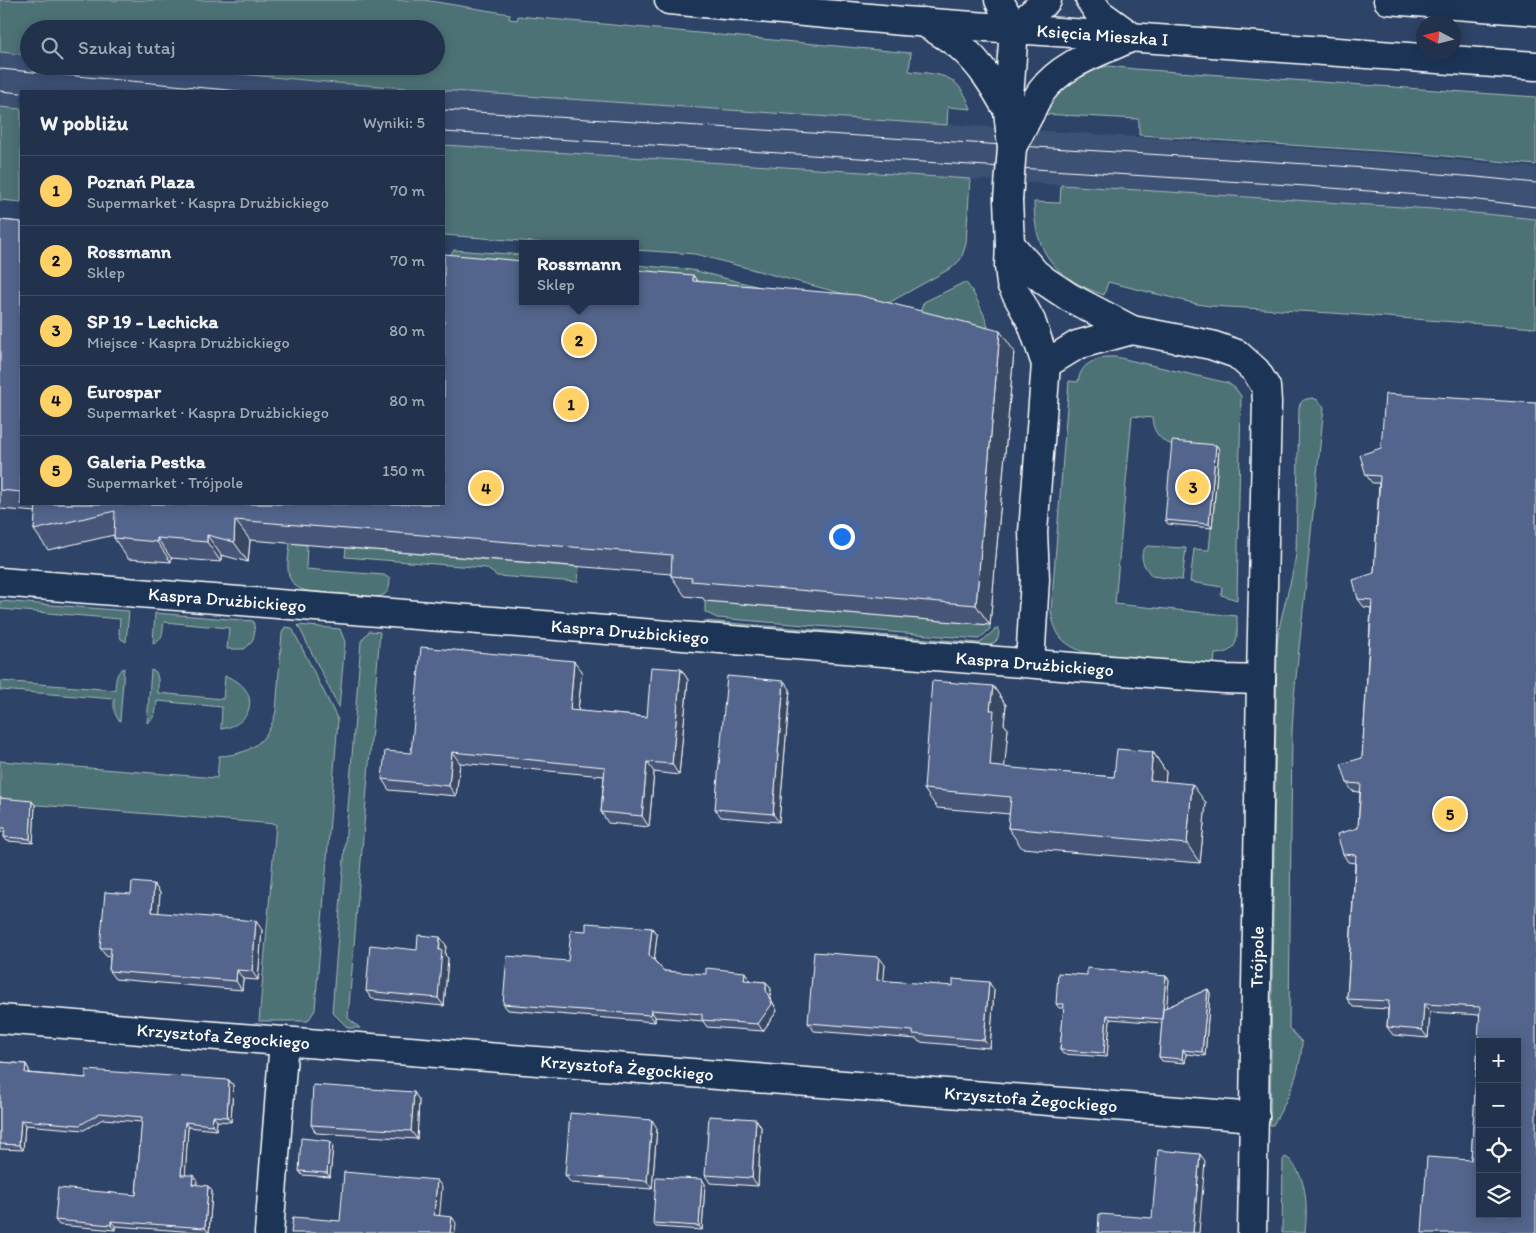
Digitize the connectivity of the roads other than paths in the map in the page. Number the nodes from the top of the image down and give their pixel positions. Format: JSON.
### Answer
{"nodes":[{"id":1,"x":669,"y":0,"type":"edge"},
{"id":2,"x":999,"y":0,"type":"edge"},
{"id":3,"x":1047,"y":0,"type":"edge"},
{"id":4,"x":1090,"y":0,"type":"edge"},
{"id":5,"x":1388,"y":0,"type":"edge"},
{"id":6,"x":1536,"y":11,"type":"edge"},
{"id":7,"x":924,"y":22,"type":"junction"},
{"id":8,"x":1014,"y":29,"type":"junction"},
{"id":9,"x":1132,"y":37,"type":"junction"},
{"id":10,"x":1536,"y":66,"type":"edge"},
{"id":11,"x":1019,"y":112,"type":"junction"},
{"id":12,"x":1010,"y":244,"type":"junction"},
{"id":13,"x":1132,"y":330,"type":"junction"},
{"id":14,"x":1046,"y":364,"type":"junction"},
{"id":15,"x":0,"y":582,"type":"edge"},
{"id":16,"x":1030,"y":663,"type":"junction"},
{"id":17,"x":1261,"y":680,"type":"junction"},
{"id":18,"x":0,"y":1019,"type":"edge"},
{"id":19,"x":284,"y":1041,"type":"junction"},
{"id":20,"x":1255,"y":1117,"type":"junction"},
{"id":21,"x":269,"y":1233,"type":"edge"},
{"id":22,"x":1252,"y":1233,"type":"edge"}],
"edges":[{"from":1,"to":7,"type":"street","name":"Księcia Mieszka I"},
{"from":2,"to":8,"type":"street"},
{"from":3,"to":8,"type":"street"},
{"from":4,"to":9,"type":"street"},
{"from":5,"to":6,"type":"street"},
{"from":7,"to":8,"type":"street","name":"Księcia Mieszka I"},
{"from":7,"to":11,"type":"street"},
{"from":8,"to":9,"type":"street","name":"Księcia Mieszka I"},
{"from":8,"to":11,"type":"street"},
{"from":9,"to":10,"type":"street","name":"Księcia Mieszka I"},
{"from":9,"to":11,"type":"street"},
{"from":11,"to":12,"type":"street","bridge":true},
{"from":12,"to":13,"type":"street"},
{"from":12,"to":14,"type":"street"},
{"from":13,"to":14,"type":"street"},
{"from":13,"to":17,"type":"street","name":"Trójpole"},
{"from":14,"to":16,"type":"street"},
{"from":15,"to":16,"type":"street","name":"Kaspra Drużbickiego"},
{"from":16,"to":17,"type":"street","name":"Kaspra Drużbickiego"},
{"from":17,"to":20,"type":"street","name":"Trójpole"},
{"from":18,"to":19,"type":"street","name":"Krzysztofa Żegockiego"},
{"from":19,"to":20,"type":"street","name":"Krzysztofa Żegockiego"},
{"from":19,"to":21,"type":"street"},
{"from":20,"to":22,"type":"street","name":"Trójpole"}]}
